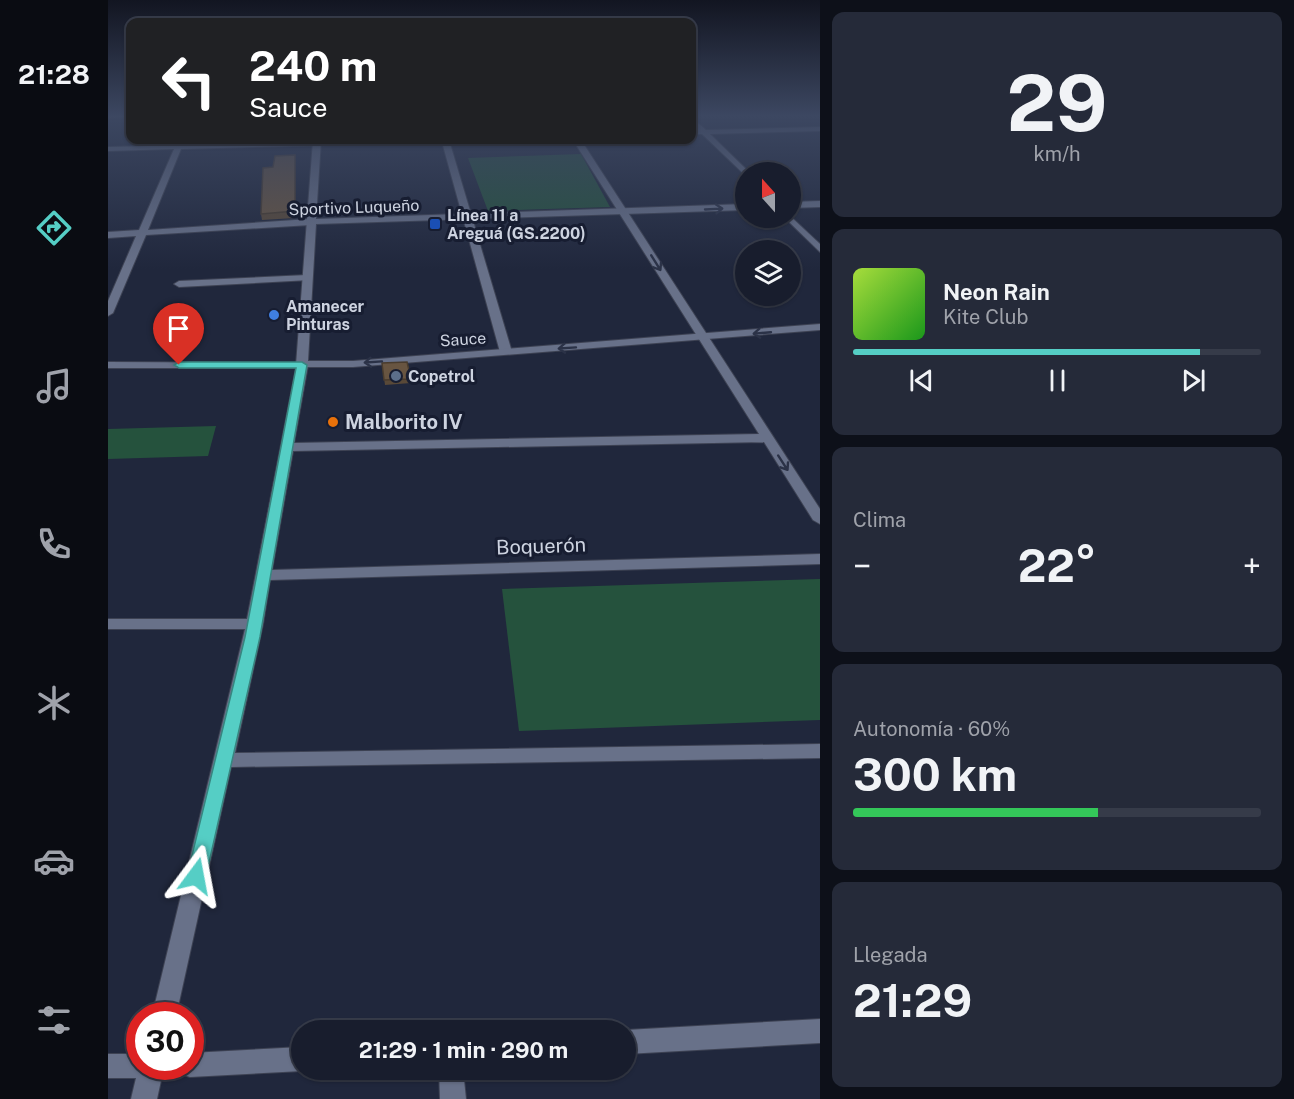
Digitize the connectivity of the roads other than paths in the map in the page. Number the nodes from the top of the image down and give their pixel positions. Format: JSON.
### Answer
{"nodes":[{"id":1,"x":170,"y":166,"type":"edge"},
{"id":2,"x":315,"y":166,"type":"edge"},
{"id":3,"x":451,"y":166,"type":"edge"},
{"id":4,"x":594,"y":166,"type":"edge"},
{"id":5,"x":820,"y":204,"type":"edge"},
{"id":6,"x":801,"y":205,"type":"edge"},
{"id":7,"x":735,"y":208,"type":"edge"},
{"id":8,"x":625,"y":213,"type":"junction"},
{"id":9,"x":466,"y":218,"type":"junction"},
{"id":10,"x":310,"y":222,"type":"junction"},
{"id":11,"x":799,"y":228,"type":"edge"},
{"id":12,"x":142,"y":234,"type":"junction"},
{"id":13,"x":108,"y":235,"type":"edge"},
{"id":14,"x":820,"y":249,"type":"edge"},
{"id":15,"x":307,"y":278,"type":"junction"},
{"id":16,"x":179,"y":284,"type":"dead end"},
{"id":17,"x":108,"y":314,"type":"edge"},
{"id":18,"x":820,"y":327,"type":"edge"},
{"id":19,"x":703,"y":338,"type":"junction"},
{"id":20,"x":506,"y":352,"type":"junction"},
{"id":21,"x":108,"y":365,"type":"edge"},
{"id":22,"x":302,"y":365,"type":"junction"},
{"id":23,"x":767,"y":438,"type":"junction"},
{"id":24,"x":288,"y":447,"type":"junction"},
{"id":25,"x":820,"y":519,"type":"edge"},
{"id":26,"x":820,"y":559,"type":"edge"},
{"id":27,"x":264,"y":575,"type":"junction"},
{"id":28,"x":108,"y":624,"type":"edge"},
{"id":29,"x":255,"y":624,"type":"junction"},
{"id":30,"x":820,"y":751,"type":"edge"},
{"id":31,"x":224,"y":760,"type":"junction"},
{"id":32,"x":167,"y":1002,"type":"edge"},
{"id":33,"x":820,"y":1031,"type":"edge"},
{"id":34,"x":636,"y":1041,"type":"edge"},
{"id":35,"x":291,"y":1060,"type":"edge"},
{"id":36,"x":204,"y":1064,"type":"edge"},
{"id":37,"x":108,"y":1066,"type":"edge"},
{"id":38,"x":126,"y":1066,"type":"edge"},
{"id":39,"x":149,"y":1080,"type":"edge"},
{"id":40,"x":452,"y":1080,"type":"edge"},
{"id":41,"x":144,"y":1099,"type":"edge"},
{"id":42,"x":453,"y":1099,"type":"edge"}],
"edges":[{"from":1,"to":12,"type":"street"},
{"from":2,"to":10,"type":"street"},
{"from":3,"to":9,"type":"street"},
{"from":4,"to":8,"type":"street"},
{"from":5,"to":6,"type":"street"},
{"from":8,"to":7,"type":"street","name":"Sportivo Luqueño","one_way":true},
{"from":8,"to":9,"type":"street","name":"Sportivo Luqueño"},
{"from":8,"to":19,"type":"street","one_way":true},
{"from":9,"to":10,"type":"street","name":"Sportivo Luqueño"},
{"from":9,"to":20,"type":"street"},
{"from":10,"to":12,"type":"street","name":"Sportivo Luqueño"},
{"from":10,"to":15,"type":"street"},
{"from":11,"to":14,"type":"street"},
{"from":12,"to":13,"type":"street","name":"Sportivo Luqueño"},
{"from":12,"to":17,"type":"street"},
{"from":15,"to":16,"type":"street"},
{"from":15,"to":22,"type":"street"},
{"from":18,"to":19,"type":"street","name":"Sauce","one_way":true},
{"from":19,"to":20,"type":"street","name":"Sauce","one_way":true},
{"from":19,"to":23,"type":"street"},
{"from":20,"to":22,"type":"street","name":"Sauce","one_way":true},
{"from":21,"to":22,"type":"street","name":"Sauce"},
{"from":22,"to":24,"type":"street"},
{"from":23,"to":24,"type":"street"},
{"from":23,"to":25,"type":"street","one_way":true},
{"from":24,"to":27,"type":"street"},
{"from":26,"to":27,"type":"street","name":"Boquerón"},
{"from":27,"to":29,"type":"street"},
{"from":28,"to":29,"type":"street"},
{"from":29,"to":31,"type":"street"},
{"from":30,"to":31,"type":"street"},
{"from":31,"to":32,"type":"street"},
{"from":33,"to":34,"type":"street"},
{"from":35,"to":36,"type":"street"},
{"from":37,"to":38,"type":"street"},
{"from":39,"to":41,"type":"street"},
{"from":40,"to":42,"type":"street"}]}
